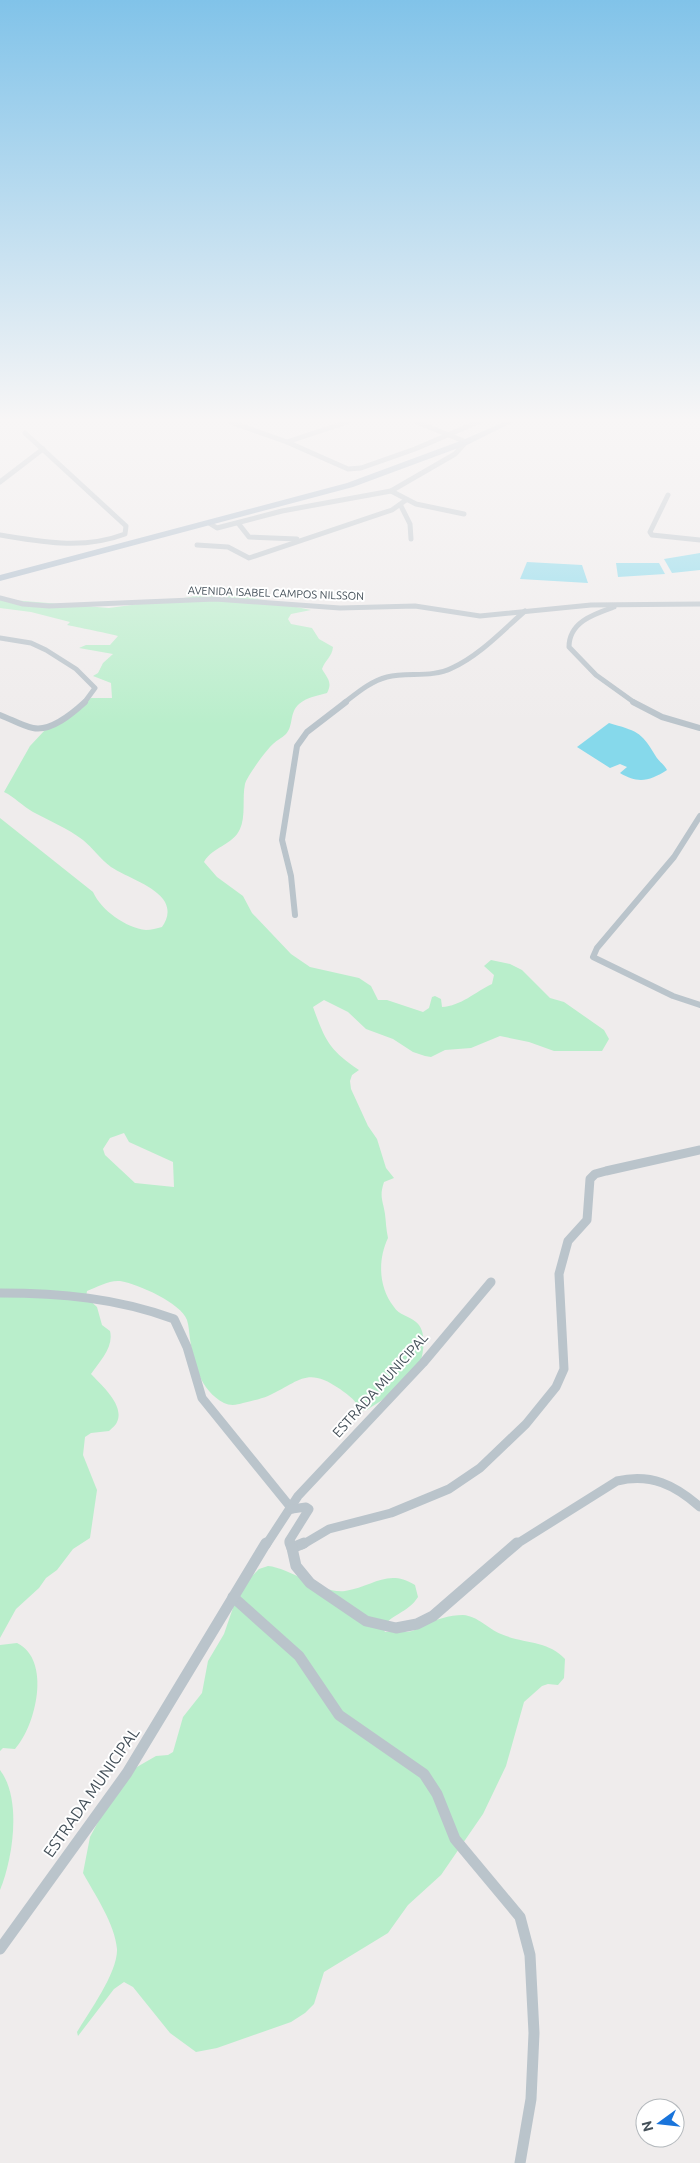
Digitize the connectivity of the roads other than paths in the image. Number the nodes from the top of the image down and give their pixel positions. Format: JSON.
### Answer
{"nodes":[{"id":1,"x":123,"y":523,"type":"edge"},
{"id":2,"x":209,"y":523,"type":"joint"},
{"id":3,"x":238,"y":523,"type":"joint"},
{"id":4,"x":352,"y":523,"type":"edge"},
{"id":5,"x":409,"y":523,"type":"edge"},
{"id":6,"x":654,"y":523,"type":"edge"},
{"id":7,"x":0,"y":535,"type":"edge"},
{"id":8,"x":118,"y":537,"type":"junction"},
{"id":9,"x":411,"y":539,"type":"dead end"},
{"id":10,"x":302,"y":540,"type":"junction"},
{"id":11,"x":700,"y":540,"type":"edge"},
{"id":12,"x":127,"y":544,"type":"junction"},
{"id":13,"x":197,"y":545,"type":"dead end"},
{"id":14,"x":0,"y":578,"type":"edge"},
{"id":15,"x":0,"y":598,"type":"edge"},
{"id":16,"x":700,"y":604,"type":"edge"},
{"id":17,"x":618,"y":605,"type":"junction"},
{"id":18,"x":525,"y":612,"type":"junction"},
{"id":19,"x":0,"y":638,"type":"edge"},
{"id":20,"x":0,"y":715,"type":"edge"},
{"id":21,"x":700,"y":728,"type":"edge"},
{"id":22,"x":700,"y":816,"type":"edge"},
{"id":23,"x":295,"y":915,"type":"dead end"},
{"id":24,"x":700,"y":1005,"type":"edge"},
{"id":25,"x":700,"y":1150,"type":"edge"},
{"id":26,"x":491,"y":1282,"type":"dead end"},
{"id":27,"x":0,"y":1293,"type":"edge"},
{"id":28,"x":700,"y":1507,"type":"edge"},
{"id":29,"x":292,"y":1509,"type":"junction"},
{"id":30,"x":292,"y":1548,"type":"junction"},
{"id":31,"x":233,"y":1597,"type":"junction"},
{"id":32,"x":0,"y":1949,"type":"edge"},
{"id":33,"x":520,"y":2163,"type":"edge"}],
"edges":[{"from":1,"to":8,"type":"street"},
{"from":2,"to":3,"type":"street"},
{"from":2,"to":12,"type":"main road"},
{"from":3,"to":10,"type":"street"},
{"from":4,"to":10,"type":"street"},
{"from":5,"to":9,"type":"street"},
{"from":6,"to":11,"type":"street"},
{"from":7,"to":8,"type":"street"},
{"from":8,"to":12,"type":"street"},
{"from":10,"to":13,"type":"street"},
{"from":12,"to":14,"type":"main road"},
{"from":15,"to":18,"type":"street","name":"AVENIDA ISABEL CAMPOS NILSSON"},
{"from":16,"to":17,"type":"street","name":"AVENIDA ISABEL CAMPOS NILSSON"},
{"from":17,"to":18,"type":"street","name":"AVENIDA ISABEL CAMPOS NILSSON"},
{"from":17,"to":21,"type":"street"},
{"from":18,"to":23,"type":"street"},
{"from":19,"to":20,"type":"street"},
{"from":22,"to":24,"type":"street"},
{"from":25,"to":30,"type":"street"},
{"from":26,"to":29,"type":"street","name":"ESTRADA MUNICIPAL"},
{"from":27,"to":29,"type":"street"},
{"from":28,"to":30,"type":"street"},
{"from":29,"to":30,"type":"street"},
{"from":29,"to":31,"type":"street","name":"ESTRADA MUNICIPAL"},
{"from":31,"to":32,"type":"street","name":"ESTRADA MUNICIPAL"},
{"from":31,"to":33,"type":"street"}]}
